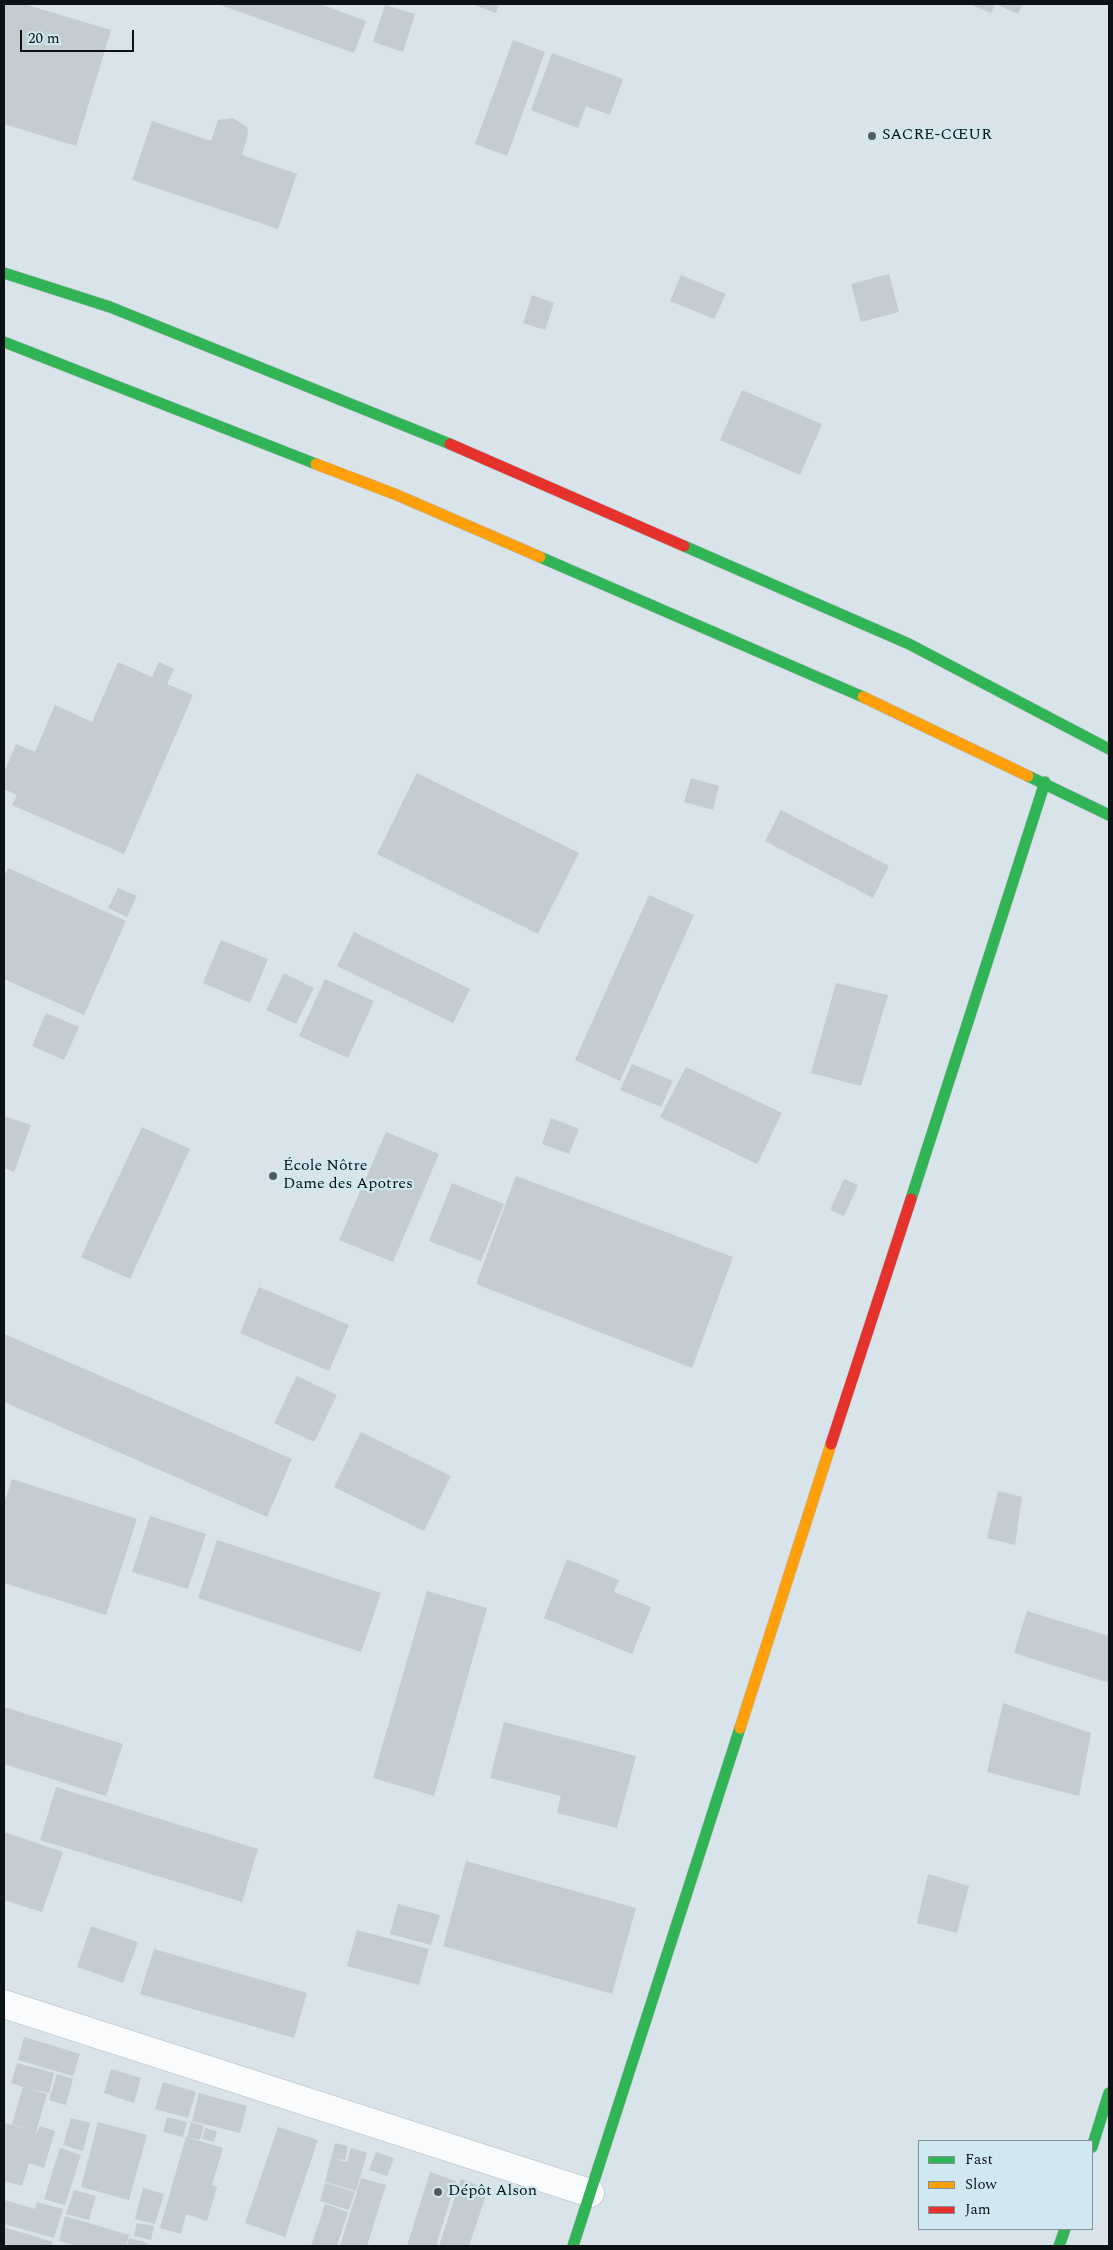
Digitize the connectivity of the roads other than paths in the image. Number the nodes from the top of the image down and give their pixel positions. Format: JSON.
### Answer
{"nodes":[{"id":1,"x":4,"y":273,"type":"edge"},
{"id":2,"x":48,"y":275,"type":"dead end"},
{"id":3,"x":110,"y":307,"type":"junction"},
{"id":4,"x":4,"y":342,"type":"edge"},
{"id":5,"x":4,"y":348,"type":"edge"},
{"id":6,"x":26,"y":350,"type":"junction"},
{"id":7,"x":1109,"y":748,"type":"edge"},
{"id":8,"x":1045,"y":782,"type":"junction"},
{"id":9,"x":1109,"y":815,"type":"edge"},
{"id":10,"x":4,"y":2004,"type":"edge"},
{"id":11,"x":1109,"y":2093,"type":"edge"},
{"id":12,"x":1093,"y":2144,"type":"edge"},
{"id":13,"x":590,"y":2193,"type":"junction"},
{"id":14,"x":1065,"y":2230,"type":"edge"},
{"id":15,"x":573,"y":2246,"type":"edge"},
{"id":16,"x":1059,"y":2246,"type":"edge"}],
"edges":[{"from":1,"to":3,"type":"main road"},
{"from":2,"to":3,"type":"main road"},
{"from":3,"to":7,"type":"main road"},
{"from":4,"to":6,"type":"main road"},
{"from":5,"to":6,"type":"main road"},
{"from":6,"to":8,"type":"main road"},
{"from":8,"to":9,"type":"main road"},
{"from":8,"to":13,"type":"main road"},
{"from":10,"to":13,"type":"street"},
{"from":11,"to":12,"type":"main road"},
{"from":13,"to":15,"type":"main road"},
{"from":14,"to":16,"type":"main road"}]}
